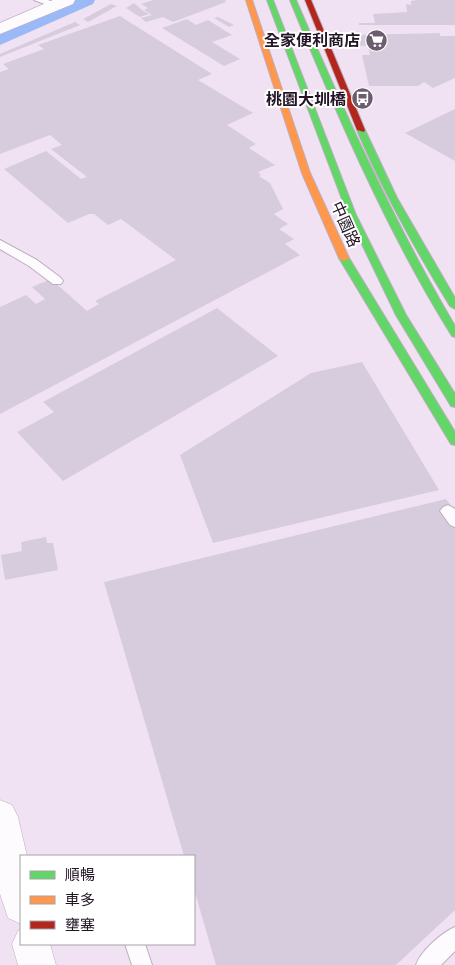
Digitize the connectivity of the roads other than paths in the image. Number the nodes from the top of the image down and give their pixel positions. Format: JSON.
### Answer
{"nodes":[{"id":1,"x":249,"y":0,"type":"edge"},
{"id":2,"x":270,"y":0,"type":"edge"},
{"id":3,"x":293,"y":0,"type":"edge"},
{"id":4,"x":308,"y":0,"type":"edge"},
{"id":5,"x":54,"y":2,"type":"edge"},
{"id":6,"x":10,"y":25,"type":"edge"},
{"id":7,"x":0,"y":244,"type":"edge"},
{"id":8,"x":57,"y":280,"type":"dead end"},
{"id":9,"x":455,"y":306,"type":"edge"},
{"id":10,"x":455,"y":334,"type":"edge"},
{"id":11,"x":455,"y":403,"type":"edge"},
{"id":12,"x":455,"y":441,"type":"edge"},
{"id":13,"x":0,"y":817,"type":"edge"},
{"id":14,"x":20,"y":901,"type":"edge"},
{"id":15,"x":455,"y":937,"type":"edge"},
{"id":16,"x":31,"y":945,"type":"edge"},
{"id":17,"x":136,"y":945,"type":"edge"},
{"id":18,"x":37,"y":965,"type":"edge"},
{"id":19,"x":142,"y":965,"type":"edge"},
{"id":20,"x":426,"y":965,"type":"edge"}],
"edges":[{"from":1,"to":12,"type":"main road","name":"中園路"},
{"from":2,"to":11,"type":"main road"},
{"from":3,"to":10,"type":"main road"},
{"from":4,"to":9,"type":"main road"},
{"from":5,"to":6,"type":"street"},
{"from":7,"to":8,"type":"lane"},
{"from":13,"to":14,"type":"street"},
{"from":15,"to":20,"type":"lane"},
{"from":16,"to":18,"type":"street"},
{"from":17,"to":19,"type":"lane"}]}
